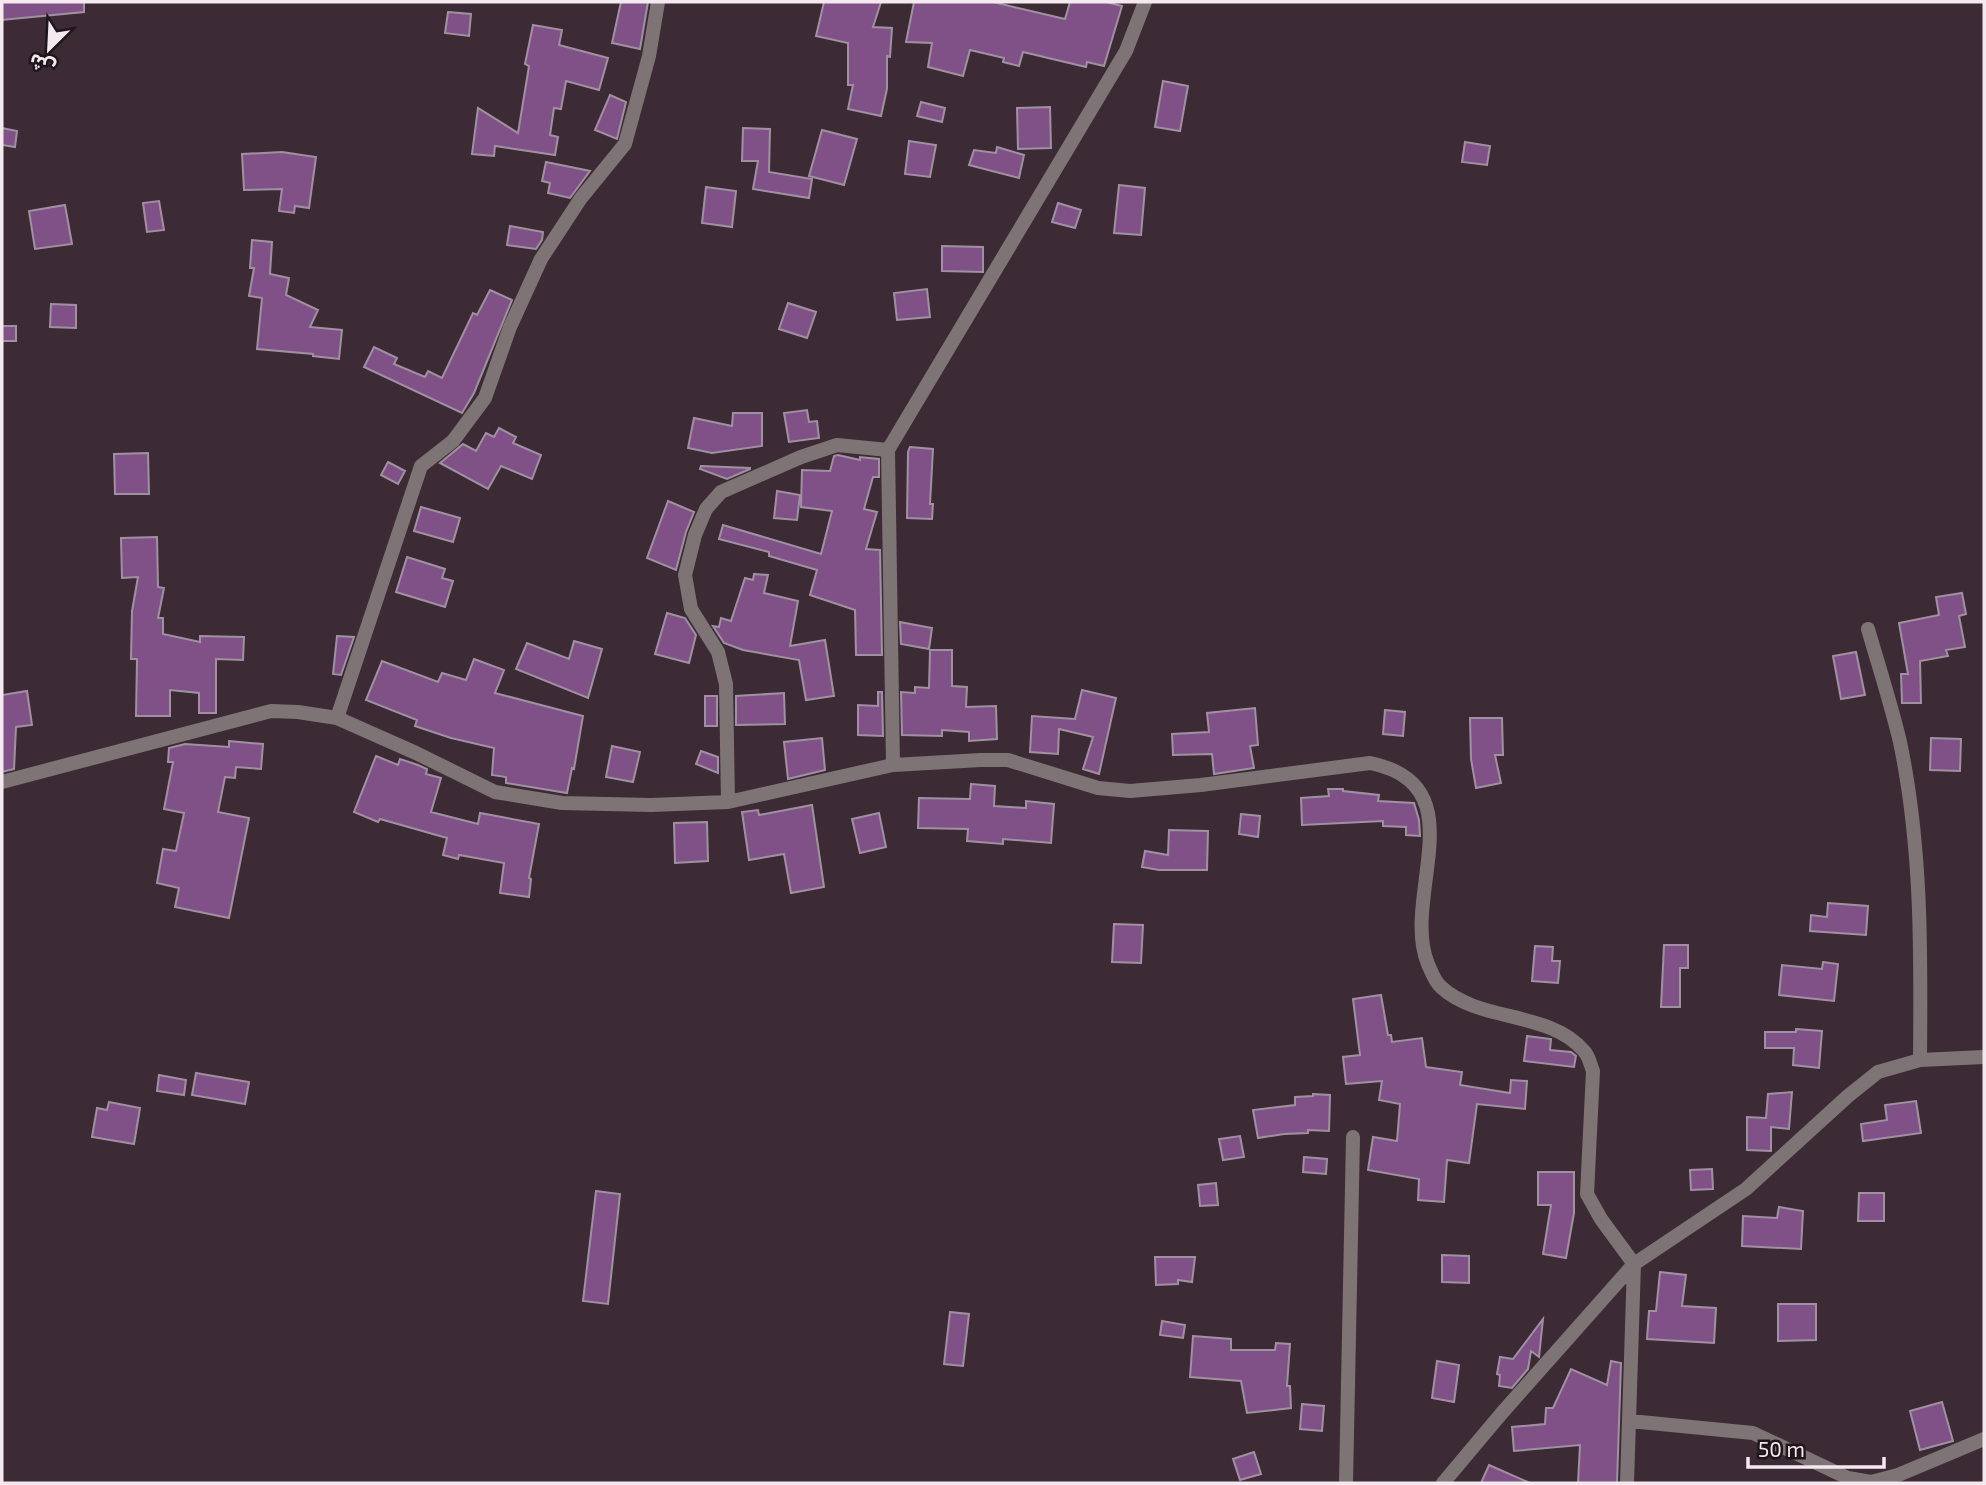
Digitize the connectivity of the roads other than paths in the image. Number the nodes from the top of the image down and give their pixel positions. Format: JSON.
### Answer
{"nodes":[{"id":1,"x":658,"y":2,"type":"edge"},
{"id":2,"x":1146,"y":2,"type":"edge"},
{"id":3,"x":888,"y":450,"type":"junction"},
{"id":4,"x":1868,"y":629,"type":"dead end"},
{"id":5,"x":337,"y":718,"type":"junction"},
{"id":6,"x":893,"y":765,"type":"junction"},
{"id":7,"x":2,"y":782,"type":"edge"},
{"id":8,"x":728,"y":802,"type":"junction"},
{"id":9,"x":1984,"y":1056,"type":"edge"},
{"id":10,"x":1920,"y":1060,"type":"junction"},
{"id":11,"x":1353,"y":1137,"type":"dead end"},
{"id":12,"x":1634,"y":1264,"type":"junction"},
{"id":13,"x":1630,"y":1421,"type":"junction"},
{"id":14,"x":1984,"y":1439,"type":"edge"},
{"id":15,"x":1346,"y":1483,"type":"edge"},
{"id":16,"x":1443,"y":1483,"type":"edge"},
{"id":17,"x":1627,"y":1483,"type":"edge"}],
"edges":[{"from":1,"to":5,"type":"street"},
{"from":2,"to":3,"type":"street"},
{"from":3,"to":6,"type":"street"},
{"from":3,"to":8,"type":"street"},
{"from":4,"to":10,"type":"street"},
{"from":5,"to":7,"type":"street"},
{"from":5,"to":8,"type":"street"},
{"from":6,"to":8,"type":"street"},
{"from":6,"to":12,"type":"street"},
{"from":9,"to":10,"type":"street"},
{"from":10,"to":12,"type":"street"},
{"from":11,"to":15,"type":"street"},
{"from":12,"to":13,"type":"street"},
{"from":12,"to":16,"type":"street"},
{"from":13,"to":14,"type":"street"},
{"from":13,"to":17,"type":"street"}]}
